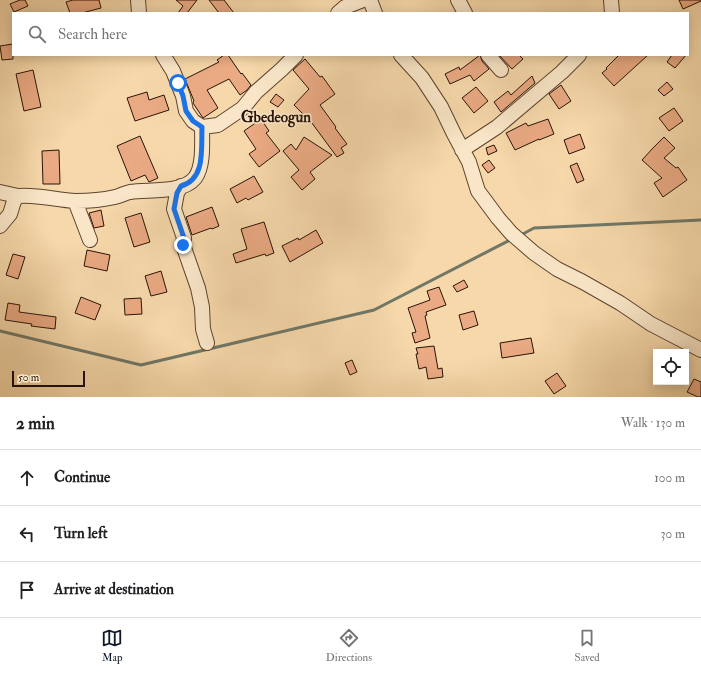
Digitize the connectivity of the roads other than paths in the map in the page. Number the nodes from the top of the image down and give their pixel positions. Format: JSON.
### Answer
{"nodes":[{"id":1,"x":138,"y":0,"type":"edge"},
{"id":2,"x":363,"y":0,"type":"edge"},
{"id":3,"x":370,"y":0,"type":"edge"},
{"id":4,"x":458,"y":0,"type":"edge"},
{"id":5,"x":611,"y":0,"type":"edge"},
{"id":6,"x":139,"y":12,"type":"edge"},
{"id":7,"x":339,"y":12,"type":"edge"},
{"id":8,"x":375,"y":12,"type":"edge"},
{"id":9,"x":464,"y":12,"type":"edge"},
{"id":10,"x":612,"y":12,"type":"edge"},
{"id":11,"x":163,"y":56,"type":"edge"},
{"id":12,"x":295,"y":56,"type":"edge"},
{"id":13,"x":402,"y":56,"type":"edge"},
{"id":14,"x":489,"y":56,"type":"edge"},
{"id":15,"x":578,"y":56,"type":"edge"},
{"id":16,"x":501,"y":70,"type":"dead end"},
{"id":17,"x":202,"y":127,"type":"junction"},
{"id":18,"x":462,"y":150,"type":"junction"},
{"id":19,"x":181,"y":186,"type":"junction"},
{"id":20,"x":0,"y":192,"type":"edge"},
{"id":21,"x":18,"y":196,"type":"junction"},
{"id":22,"x":74,"y":201,"type":"junction"},
{"id":23,"x":0,"y":226,"type":"edge"},
{"id":24,"x":90,"y":240,"type":"dead end"},
{"id":25,"x":207,"y":343,"type":"dead end"},
{"id":26,"x":701,"y":350,"type":"edge"}],
"edges":[{"from":1,"to":6,"type":"street"},
{"from":2,"to":7,"type":"street"},
{"from":3,"to":8,"type":"street"},
{"from":4,"to":9,"type":"street"},
{"from":5,"to":10,"type":"street"},
{"from":11,"to":17,"type":"street"},
{"from":12,"to":17,"type":"street"},
{"from":13,"to":18,"type":"street"},
{"from":14,"to":16,"type":"street"},
{"from":15,"to":18,"type":"street"},
{"from":17,"to":19,"type":"street"},
{"from":18,"to":26,"type":"street"},
{"from":19,"to":22,"type":"street"},
{"from":19,"to":25,"type":"street"},
{"from":20,"to":21,"type":"street"},
{"from":21,"to":22,"type":"street"},
{"from":21,"to":23,"type":"street"},
{"from":22,"to":24,"type":"street"}]}
